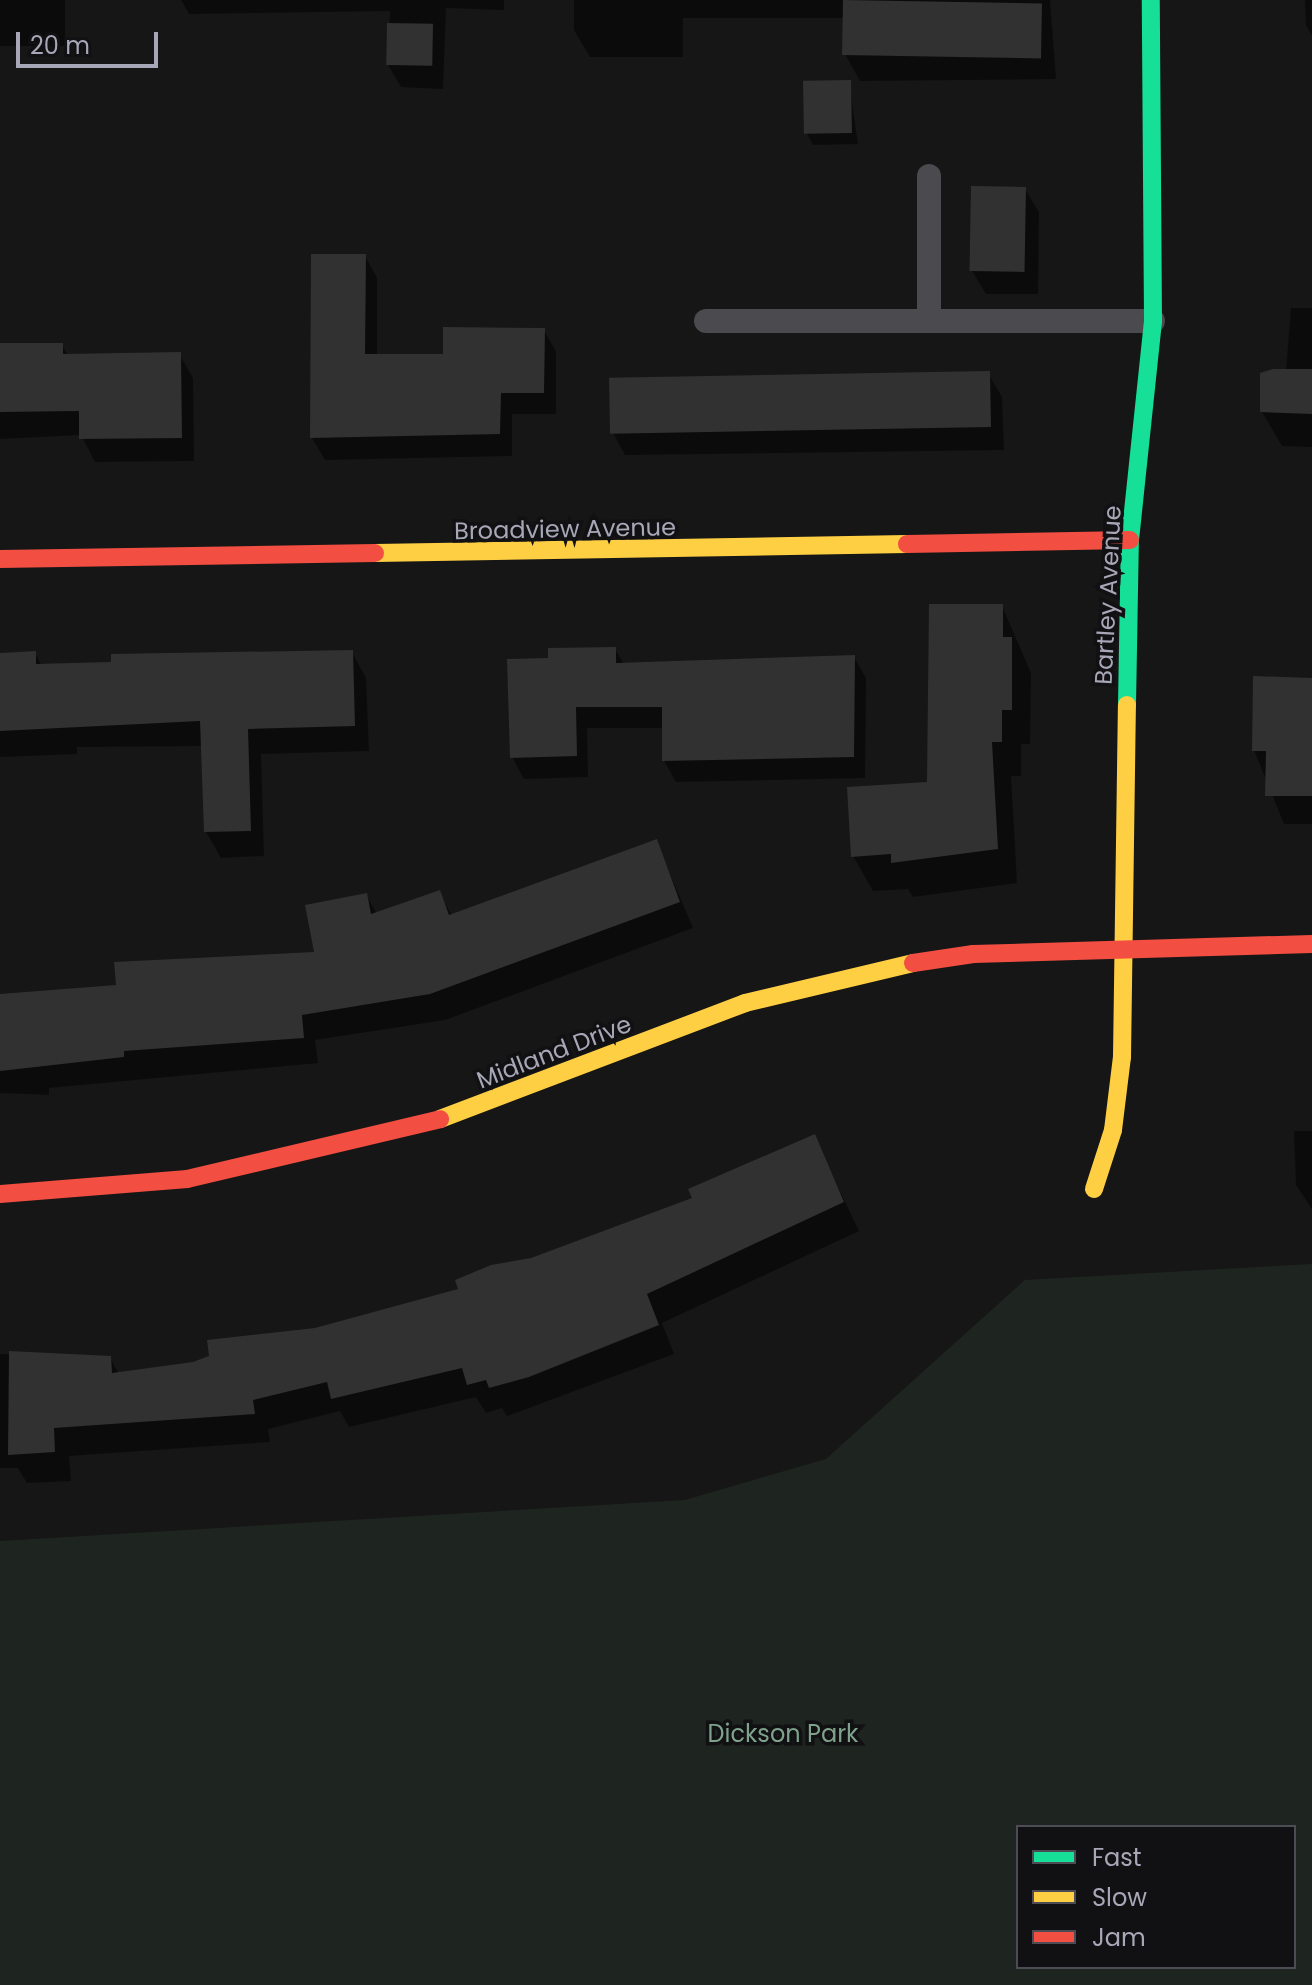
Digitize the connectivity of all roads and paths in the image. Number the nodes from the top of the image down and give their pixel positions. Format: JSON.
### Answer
{"nodes":[{"id":1,"x":1151,"y":0,"type":"edge"},
{"id":2,"x":929,"y":176,"type":"dead end"},
{"id":3,"x":706,"y":321,"type":"dead end"},
{"id":4,"x":929,"y":321,"type":"junction"},
{"id":5,"x":1153,"y":321,"type":"junction"},
{"id":6,"x":1130,"y":540,"type":"junction"},
{"id":7,"x":0,"y":559,"type":"edge"},
{"id":8,"x":1312,"y":944,"type":"edge"},
{"id":9,"x":1123,"y":949,"type":"junction"},
{"id":10,"x":1094,"y":1189,"type":"dead end"},
{"id":11,"x":0,"y":1194,"type":"edge"}],
"edges":[{"from":1,"to":5,"type":"street","name":"Bartley Avenue"},
{"from":2,"to":4,"type":"lane"},
{"from":3,"to":4,"type":"lane"},
{"from":4,"to":5,"type":"lane"},
{"from":5,"to":6,"type":"street","name":"Bartley Avenue"},
{"from":6,"to":7,"type":"street","name":"Broadview Avenue"},
{"from":6,"to":9,"type":"street","name":"Bartley Avenue"},
{"from":8,"to":9,"type":"street","name":"Midland Drive"},
{"from":9,"to":10,"type":"street","name":"Bartley Avenue"},
{"from":9,"to":11,"type":"street","name":"Midland Drive"}]}
